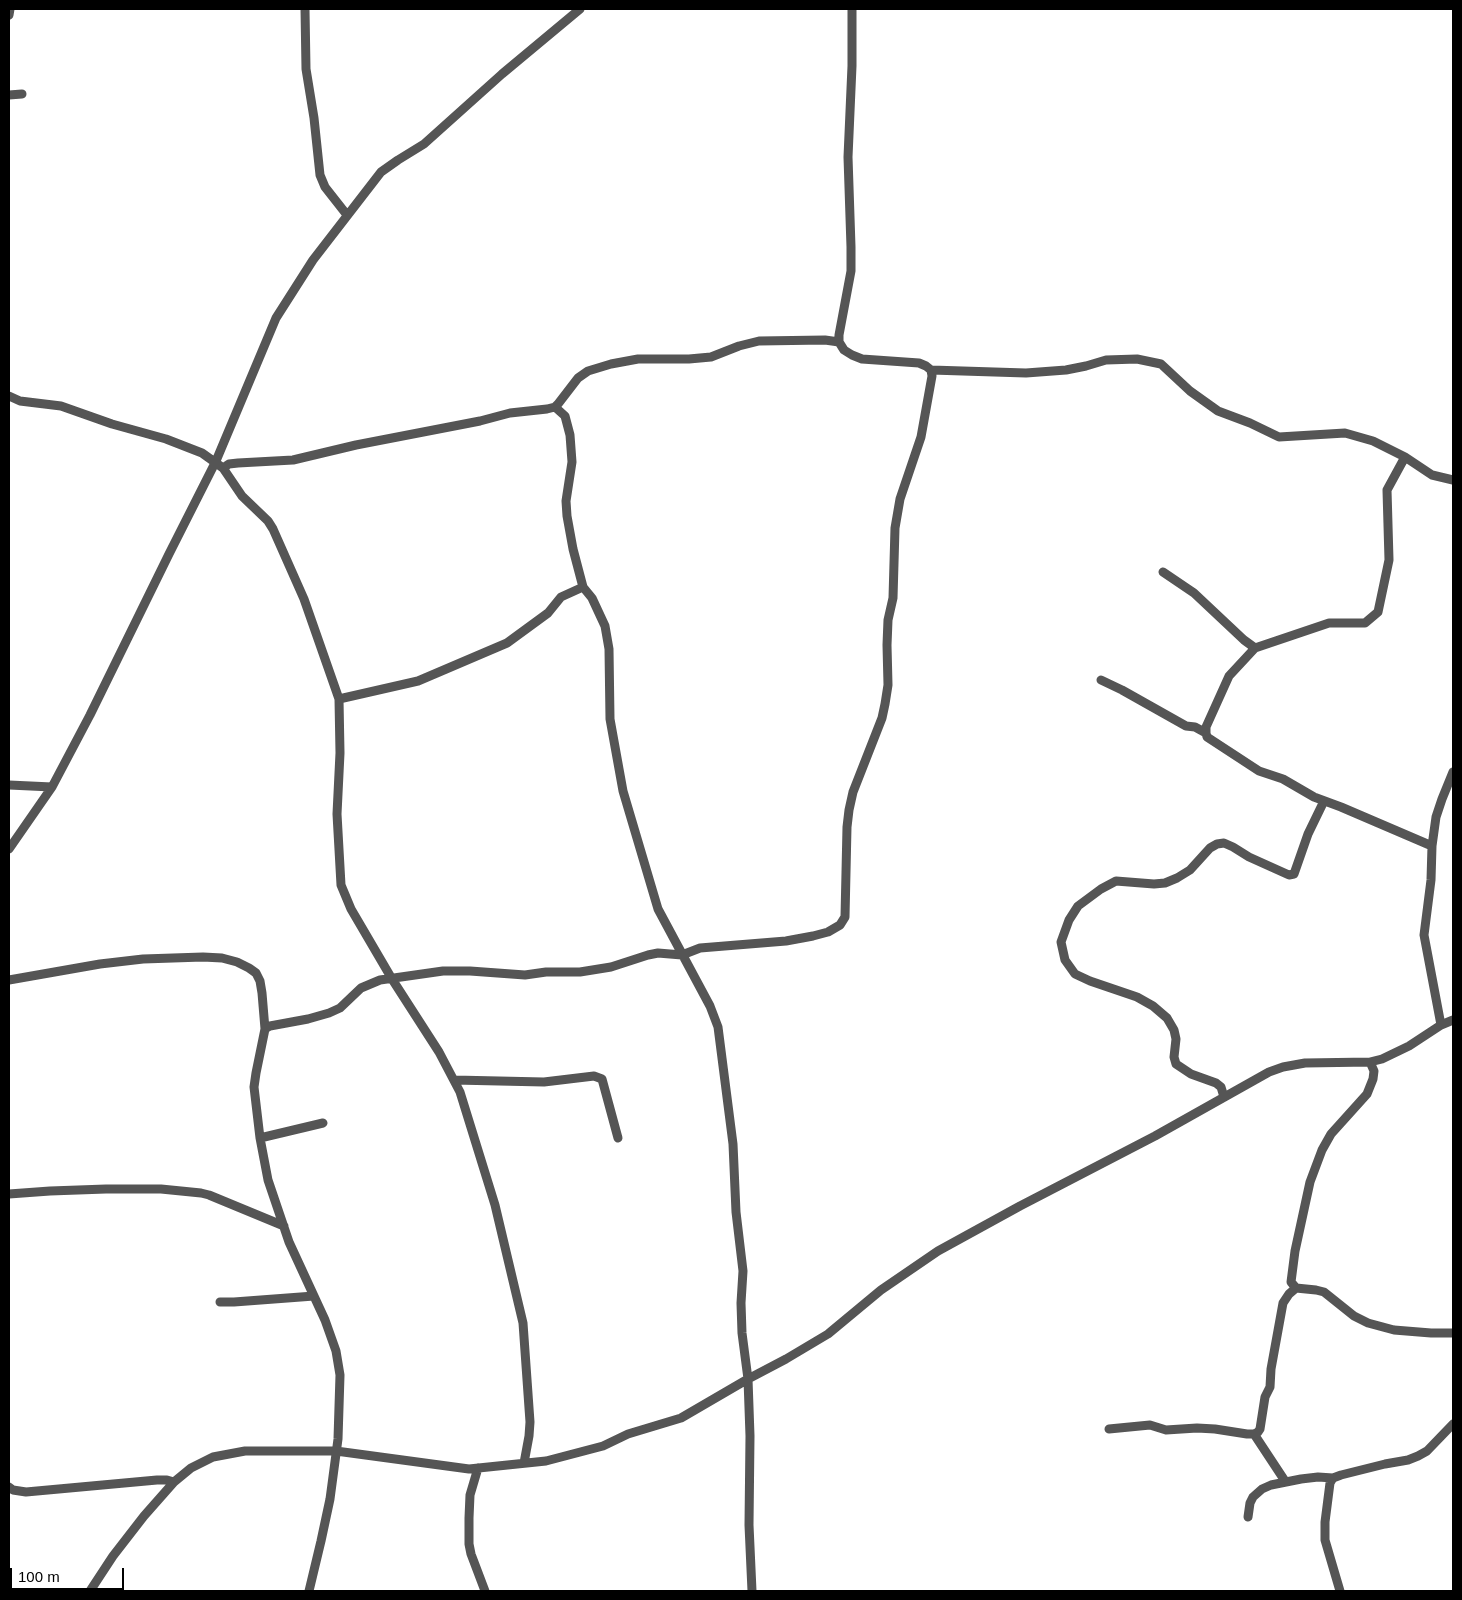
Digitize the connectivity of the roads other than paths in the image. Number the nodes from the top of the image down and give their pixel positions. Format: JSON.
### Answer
{"nodes":[{"id":1,"x":10,"y":9,"type":"edge"},
{"id":2,"x":305,"y":9,"type":"edge"},
{"id":3,"x":580,"y":9,"type":"edge"},
{"id":4,"x":852,"y":9,"type":"edge"},
{"id":5,"x":9,"y":15,"type":"edge"},
{"id":6,"x":22,"y":94,"type":"dead end"},
{"id":7,"x":9,"y":95,"type":"edge"},
{"id":8,"x":347,"y":215,"type":"junction"},
{"id":9,"x":839,"y":339,"type":"junction"},
{"id":10,"x":931,"y":370,"type":"junction"},
{"id":11,"x":9,"y":396,"type":"edge"},
{"id":12,"x":555,"y":407,"type":"junction"},
{"id":13,"x":1405,"y":457,"type":"junction"},
{"id":14,"x":220,"y":464,"type":"junction"},
{"id":15,"x":1453,"y":480,"type":"edge"},
{"id":16,"x":1162,"y":572,"type":"dead end"},
{"id":17,"x":583,"y":587,"type":"junction"},
{"id":18,"x":1255,"y":648,"type":"junction"},
{"id":19,"x":1101,"y":680,"type":"dead end"},
{"id":20,"x":339,"y":699,"type":"junction"},
{"id":21,"x":1206,"y":733,"type":"junction"},
{"id":22,"x":1453,"y":772,"type":"edge"},
{"id":23,"x":9,"y":785,"type":"edge"},
{"id":24,"x":52,"y":787,"type":"junction"},
{"id":25,"x":1324,"y":801,"type":"junction"},
{"id":26,"x":1432,"y":846,"type":"junction"},
{"id":27,"x":9,"y":849,"type":"edge"},
{"id":28,"x":682,"y":955,"type":"junction"},
{"id":29,"x":392,"y":979,"type":"junction"},
{"id":30,"x":9,"y":980,"type":"edge"},
{"id":31,"x":1453,"y":1020,"type":"edge"},
{"id":32,"x":1441,"y":1025,"type":"junction"},
{"id":33,"x":265,"y":1029,"type":"junction"},
{"id":34,"x":1370,"y":1062,"type":"junction"},
{"id":35,"x":454,"y":1080,"type":"junction"},
{"id":36,"x":1224,"y":1096,"type":"junction"},
{"id":37,"x":323,"y":1123,"type":"dead end"},
{"id":38,"x":260,"y":1138,"type":"junction"},
{"id":39,"x":618,"y":1138,"type":"dead end"},
{"id":40,"x":9,"y":1194,"type":"edge"},
{"id":41,"x":277,"y":1208,"type":"junction"},
{"id":42,"x":266,"y":1219,"type":"junction"},
{"id":43,"x":284,"y":1226,"type":"junction"},
{"id":44,"x":1296,"y":1288,"type":"junction"},
{"id":45,"x":314,"y":1296,"type":"junction"},
{"id":46,"x":220,"y":1302,"type":"dead end"},
{"id":47,"x":1453,"y":1334,"type":"edge"},
{"id":48,"x":748,"y":1379,"type":"junction"},
{"id":49,"x":1453,"y":1424,"type":"edge"},
{"id":50,"x":1108,"y":1429,"type":"dead end"},
{"id":51,"x":1254,"y":1434,"type":"junction"},
{"id":52,"x":336,"y":1451,"type":"junction"},
{"id":53,"x":524,"y":1463,"type":"junction"},
{"id":54,"x":478,"y":1468,"type":"junction"},
{"id":55,"x":1333,"y":1478,"type":"junction"},
{"id":56,"x":1285,"y":1481,"type":"junction"},
{"id":57,"x":174,"y":1482,"type":"junction"},
{"id":58,"x":9,"y":1487,"type":"edge"},
{"id":59,"x":1248,"y":1517,"type":"dead end"},
{"id":60,"x":90,"y":1591,"type":"edge"},
{"id":61,"x":309,"y":1591,"type":"edge"},
{"id":62,"x":485,"y":1591,"type":"edge"},
{"id":63,"x":752,"y":1591,"type":"edge"},
{"id":64,"x":1340,"y":1591,"type":"edge"}],
"edges":[{"from":1,"to":5,"type":"street"},
{"from":2,"to":8,"type":"street"},
{"from":3,"to":8,"type":"street"},
{"from":4,"to":9,"type":"street"},
{"from":6,"to":7,"type":"street"},
{"from":8,"to":14,"type":"street"},
{"from":9,"to":10,"type":"street"},
{"from":9,"to":12,"type":"street"},
{"from":10,"to":13,"type":"street"},
{"from":10,"to":28,"type":"street"},
{"from":11,"to":14,"type":"street"},
{"from":12,"to":14,"type":"street"},
{"from":12,"to":17,"type":"street"},
{"from":13,"to":15,"type":"street"},
{"from":13,"to":18,"type":"street"},
{"from":14,"to":20,"type":"street"},
{"from":14,"to":24,"type":"street"},
{"from":16,"to":18,"type":"street"},
{"from":17,"to":20,"type":"street"},
{"from":17,"to":28,"type":"street"},
{"from":18,"to":21,"type":"street"},
{"from":19,"to":21,"type":"street"},
{"from":20,"to":29,"type":"street"},
{"from":21,"to":25,"type":"street"},
{"from":22,"to":26,"type":"street"},
{"from":23,"to":24,"type":"street"},
{"from":24,"to":27,"type":"street"},
{"from":25,"to":26,"type":"street"},
{"from":25,"to":36,"type":"street"},
{"from":26,"to":32,"type":"street"},
{"from":28,"to":29,"type":"street"},
{"from":28,"to":48,"type":"street"},
{"from":29,"to":33,"type":"street"},
{"from":29,"to":35,"type":"street"},
{"from":30,"to":33,"type":"street"},
{"from":31,"to":32,"type":"street"},
{"from":32,"to":34,"type":"street"},
{"from":33,"to":38,"type":"street"},
{"from":34,"to":36,"type":"street"},
{"from":34,"to":44,"type":"street"},
{"from":35,"to":39,"type":"street"},
{"from":35,"to":53,"type":"street"},
{"from":36,"to":48,"type":"street"},
{"from":37,"to":38,"type":"street"},
{"from":38,"to":41,"type":"street"},
{"from":40,"to":42,"type":"street"},
{"from":41,"to":42,"type":"street"},
{"from":41,"to":43,"type":"street"},
{"from":42,"to":43,"type":"street"},
{"from":43,"to":45,"type":"street"},
{"from":44,"to":47,"type":"street"},
{"from":44,"to":51,"type":"street"},
{"from":45,"to":46,"type":"street"},
{"from":45,"to":52,"type":"street"},
{"from":48,"to":53,"type":"street"},
{"from":48,"to":63,"type":"street"},
{"from":49,"to":55,"type":"street"},
{"from":50,"to":51,"type":"street"},
{"from":51,"to":56,"type":"street"},
{"from":52,"to":54,"type":"street"},
{"from":52,"to":57,"type":"street"},
{"from":52,"to":61,"type":"street"},
{"from":53,"to":54,"type":"street"},
{"from":54,"to":62,"type":"street"},
{"from":55,"to":56,"type":"street"},
{"from":55,"to":64,"type":"street"},
{"from":56,"to":59,"type":"street"},
{"from":57,"to":58,"type":"street"},
{"from":57,"to":60,"type":"street"}]}
